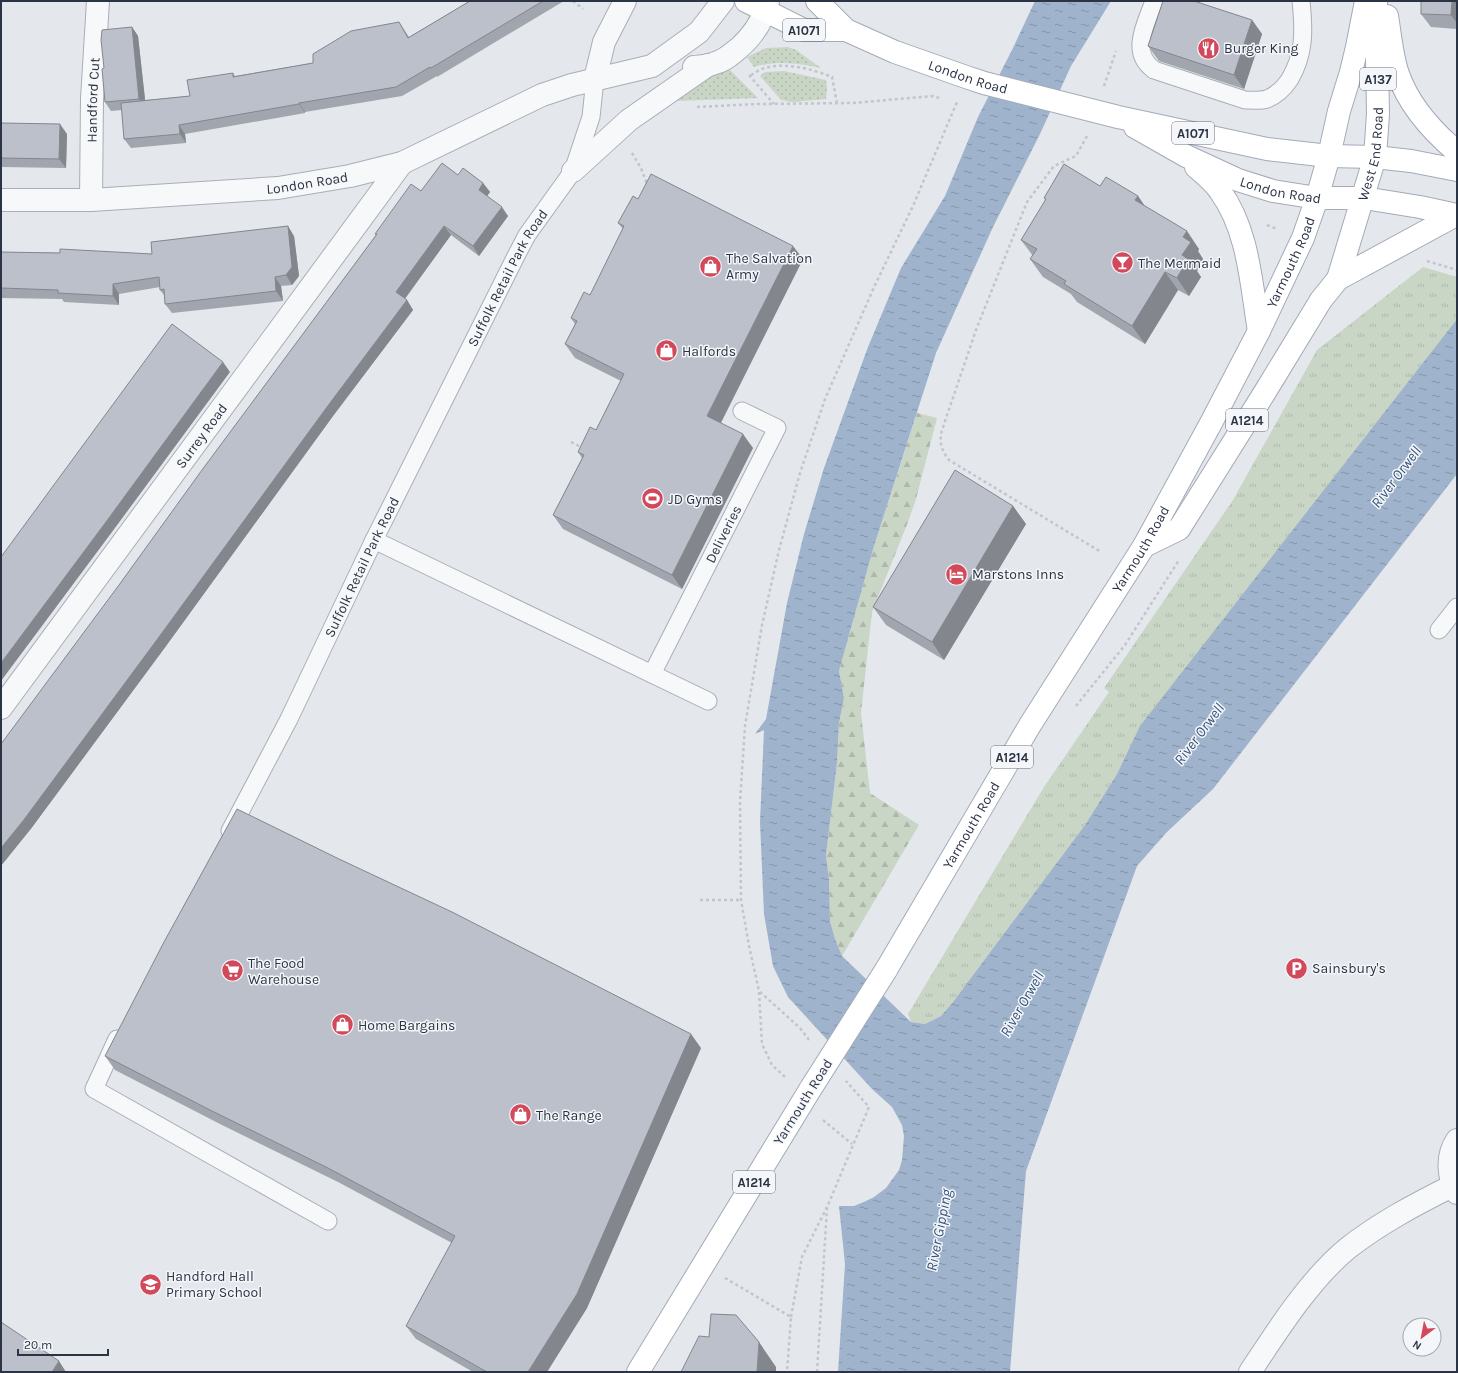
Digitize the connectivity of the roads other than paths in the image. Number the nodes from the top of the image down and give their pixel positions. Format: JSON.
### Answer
{"nodes":[{"id":1,"x":98,"y":1,"type":"edge"},
{"id":2,"x":625,"y":1,"type":"edge"},
{"id":3,"x":723,"y":1,"type":"edge"},
{"id":4,"x":746,"y":1,"type":"edge"},
{"id":5,"x":817,"y":1,"type":"edge"},
{"id":6,"x":1154,"y":1,"type":"edge"},
{"id":7,"x":1301,"y":1,"type":"edge"},
{"id":8,"x":1366,"y":1,"type":"edge"},
{"id":9,"x":1376,"y":1,"type":"edge"},
{"id":10,"x":1385,"y":1,"type":"edge"},
{"id":11,"x":766,"y":6,"type":"edge"},
{"id":12,"x":846,"y":30,"type":"junction"},
{"id":13,"x":708,"y":65,"type":"junction"},
{"id":14,"x":652,"y":66,"type":"junction"},
{"id":15,"x":595,"y":79,"type":"junction"},
{"id":16,"x":1118,"y":117,"type":"junction"},
{"id":17,"x":1457,"y":152,"type":"edge"},
{"id":18,"x":1186,"y":156,"type":"junction"},
{"id":19,"x":1329,"y":156,"type":"junction"},
{"id":20,"x":1375,"y":157,"type":"junction"},
{"id":21,"x":402,"y":163,"type":"junction"},
{"id":22,"x":1457,"y":170,"type":"edge"},
{"id":23,"x":573,"y":171,"type":"junction"},
{"id":24,"x":1317,"y":198,"type":"junction"},
{"id":25,"x":1364,"y":198,"type":"junction"},
{"id":26,"x":1,"y":200,"type":"edge"},
{"id":27,"x":91,"y":200,"type":"junction"},
{"id":28,"x":1456,"y":215,"type":"edge"},
{"id":29,"x":1338,"y":279,"type":"junction"},
{"id":30,"x":1259,"y":331,"type":"junction"},
{"id":31,"x":742,"y":411,"type":"dead end"},
{"id":32,"x":374,"y":540,"type":"junction"},
{"id":33,"x":1144,"y":546,"type":"junction"},
{"id":34,"x":1457,"y":607,"type":"edge"},
{"id":35,"x":1439,"y":630,"type":"dead end"},
{"id":36,"x":652,"y":674,"type":"junction"},
{"id":37,"x":708,"y":702,"type":"dead end"},
{"id":38,"x":1,"y":708,"type":"edge"},
{"id":39,"x":224,"y":842,"type":"edge"},
{"id":40,"x":126,"y":1023,"type":"edge"},
{"id":41,"x":1457,"y":1140,"type":"edge"},
{"id":42,"x":1455,"y":1189,"type":"edge"},
{"id":43,"x":328,"y":1221,"type":"dead end"},
{"id":44,"x":638,"y":1372,"type":"edge"},
{"id":45,"x":1250,"y":1372,"type":"edge"}],
"edges":[{"from":1,"to":27,"type":"street","name":"Handford Cut"},
{"from":2,"to":15,"type":"street"},
{"from":3,"to":14,"type":"street","name":"London Road"},
{"from":4,"to":11,"type":"main road","number":"A1071"},
{"from":5,"to":12,"type":"main road","name":"London Road","number":"A1071"},
{"from":6,"to":7,"type":"lane"},
{"from":8,"to":19,"type":"main road","number":"A137"},
{"from":9,"to":20,"type":"main road","name":"West End Road","number":"A137"},
{"from":10,"to":17,"type":"main road"},
{"from":11,"to":12,"type":"main road","name":"London Road","number":"A1071"},
{"from":11,"to":13,"type":"street","name":"London Road"},
{"from":12,"to":16,"type":"main road","name":"London Road","number":"A1071"},
{"from":13,"to":14,"type":"street","name":"London Road"},
{"from":13,"to":23,"type":"street"},
{"from":14,"to":15,"type":"street","name":"London Road"},
{"from":15,"to":21,"type":"street","name":"London Road"},
{"from":15,"to":23,"type":"lane","name":"Suffolk Retail Park Road"},
{"from":16,"to":18,"type":"main road","name":"London Road","number":"A1071"},
{"from":16,"to":19,"type":"main road","name":"London Road","number":"A1071"},
{"from":18,"to":24,"type":"main road","name":"London Road","number":"A1071"},
{"from":18,"to":30,"type":"main road"},
{"from":19,"to":20,"type":"main road","name":"London Road"},
{"from":19,"to":24,"type":"main road","name":"Yarmouth Road","number":"A1214"},
{"from":20,"to":22,"type":"main road","name":"London Road"},
{"from":20,"to":25,"type":"main road","name":"West End Road","number":"A1214"},
{"from":21,"to":27,"type":"street","name":"London Road"},
{"from":21,"to":38,"type":"street","name":"Surrey Road"},
{"from":23,"to":32,"type":"lane","name":"Suffolk Retail Park Road"},
{"from":24,"to":25,"type":"main road","name":"London Road"},
{"from":24,"to":30,"type":"main road","name":"Yarmouth Road","number":"A1214"},
{"from":25,"to":28,"type":"main road","name":"London Road"},
{"from":25,"to":29,"type":"main road","name":"West End Road","number":"A1214"},
{"from":26,"to":27,"type":"street","name":"London Road"},
{"from":28,"to":29,"type":"main road"},
{"from":29,"to":33,"type":"main road","number":"A1214"},
{"from":30,"to":33,"type":"main road","name":"Yarmouth Road","number":"A1214"},
{"from":31,"to":36,"type":"lane","name":"Deliveries"},
{"from":32,"to":36,"type":"lane"},
{"from":32,"to":39,"type":"lane","name":"Suffolk Retail Park Road"},
{"from":33,"to":44,"type":"main road","name":"Yarmouth Road","number":"A1214","bridge":true},
{"from":34,"to":35,"type":"lane"},
{"from":36,"to":37,"type":"lane"},
{"from":40,"to":43,"type":"lane"},
{"from":41,"to":42,"type":"street"},
{"from":42,"to":45,"type":"street"}]}
